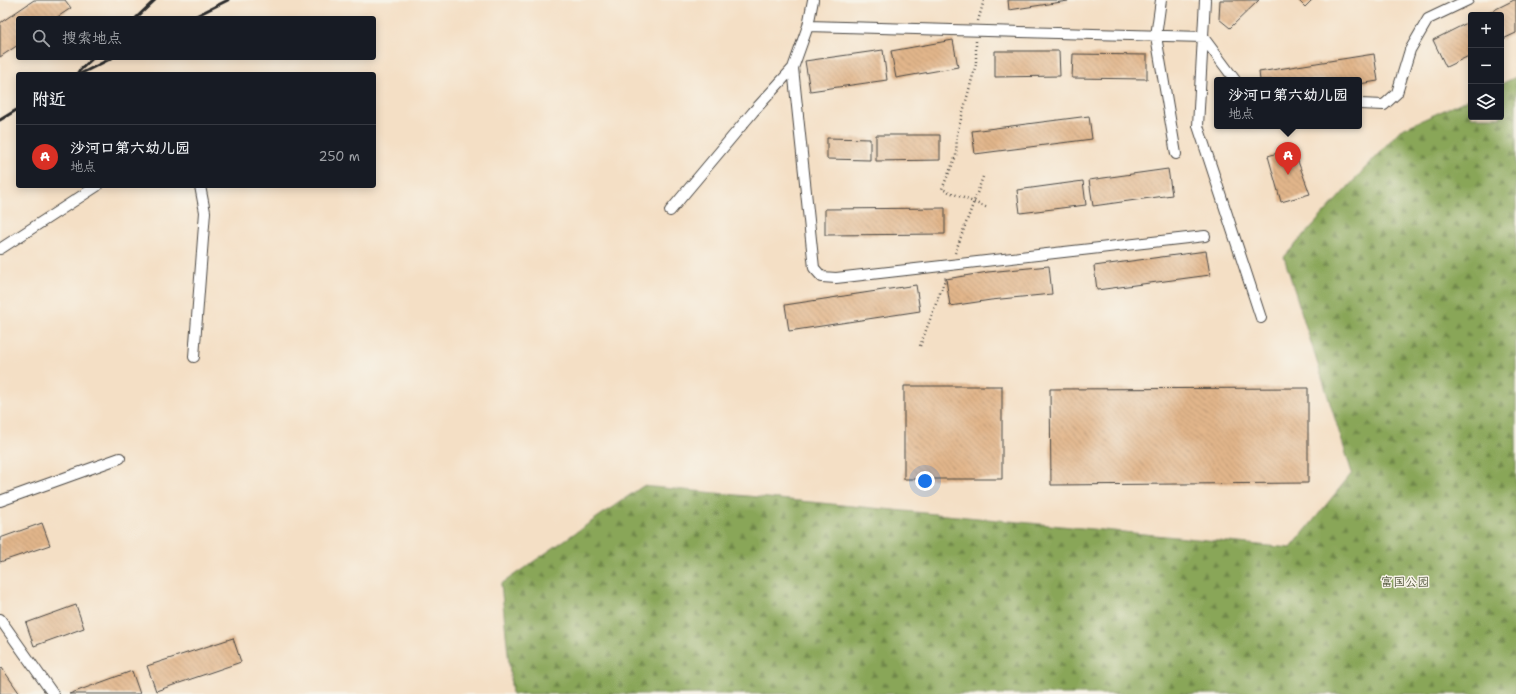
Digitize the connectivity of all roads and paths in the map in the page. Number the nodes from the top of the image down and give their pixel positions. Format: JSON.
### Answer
{"nodes":[{"id":1,"x":813,"y":0,"type":"edge"},
{"id":2,"x":984,"y":0,"type":"edge"},
{"id":3,"x":1161,"y":0,"type":"edge"},
{"id":4,"x":1205,"y":0,"type":"edge"},
{"id":5,"x":1468,"y":0,"type":"edge"},
{"id":6,"x":808,"y":26,"type":"junction"},
{"id":7,"x":976,"y":31,"type":"junction"},
{"id":8,"x":1156,"y":36,"type":"junction"},
{"id":9,"x":1203,"y":37,"type":"junction"},
{"id":10,"x":793,"y":68,"type":"junction"},
{"id":11,"x":1234,"y":77,"type":"edge"},
{"id":12,"x":1362,"y":104,"type":"edge"},
{"id":13,"x":1176,"y":154,"type":"dead end"},
{"id":14,"x":94,"y":188,"type":"edge"},
{"id":15,"x":200,"y":188,"type":"edge"},
{"id":16,"x":988,"y":208,"type":"dead end"},
{"id":17,"x":670,"y":211,"type":"dead end"},
{"id":18,"x":1205,"y":236,"type":"dead end"},
{"id":19,"x":0,"y":249,"type":"edge"},
{"id":20,"x":1261,"y":318,"type":"dead end"},
{"id":21,"x":194,"y":357,"type":"dead end"},
{"id":22,"x":120,"y":458,"type":"dead end"},
{"id":23,"x":0,"y":501,"type":"edge"},
{"id":24,"x":1,"y":623,"type":"edge"},
{"id":25,"x":52,"y":694,"type":"edge"}],
"edges":[{"from":1,"to":6,"type":"street"},
{"from":2,"to":7,"type":"path"},
{"from":3,"to":8,"type":"street"},
{"from":4,"to":9,"type":"street"},
{"from":5,"to":12,"type":"street"},
{"from":6,"to":7,"type":"street"},
{"from":6,"to":10,"type":"street"},
{"from":7,"to":8,"type":"street"},
{"from":7,"to":16,"type":"path"},
{"from":8,"to":9,"type":"street"},
{"from":8,"to":13,"type":"street"},
{"from":9,"to":11,"type":"street"},
{"from":9,"to":20,"type":"street"},
{"from":10,"to":17,"type":"street"},
{"from":10,"to":18,"type":"street"},
{"from":14,"to":19,"type":"street"},
{"from":15,"to":21,"type":"street"},
{"from":22,"to":23,"type":"street"},
{"from":24,"to":25,"type":"street"}]}
